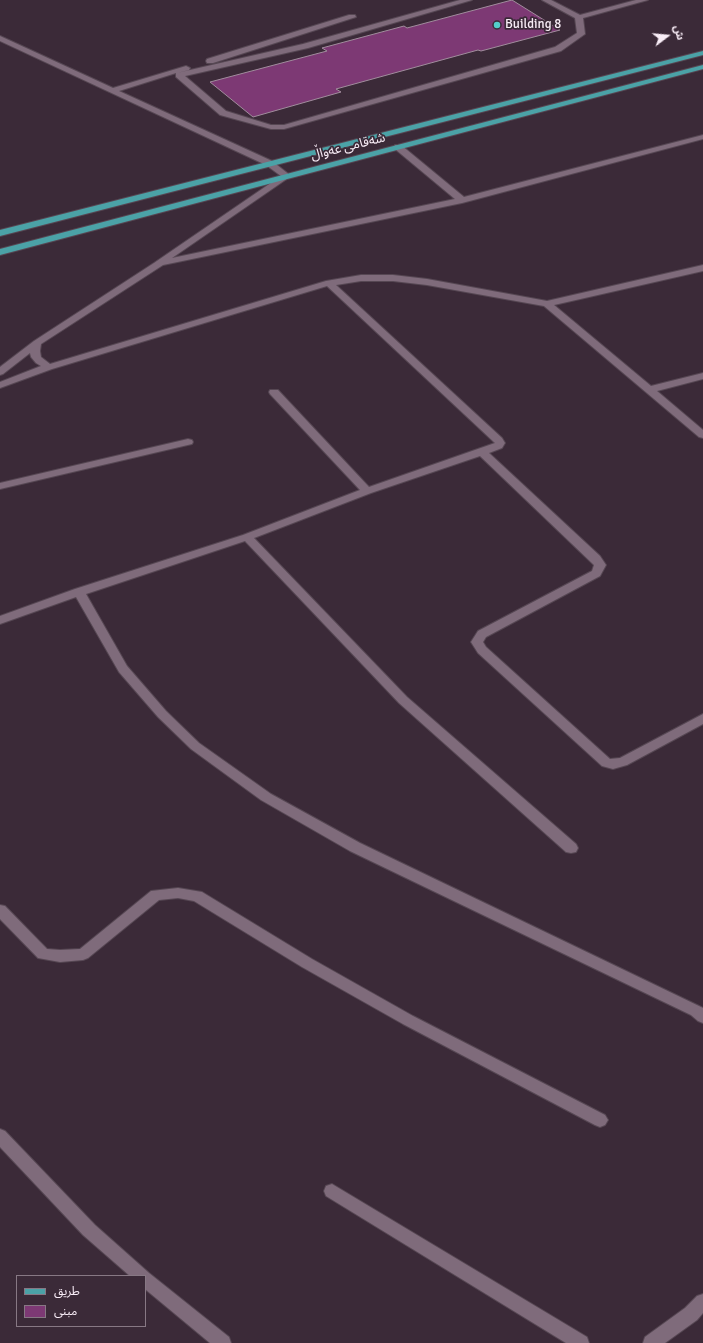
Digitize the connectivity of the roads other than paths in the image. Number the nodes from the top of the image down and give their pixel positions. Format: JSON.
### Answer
{"nodes":[{"id":1,"x":468,"y":0,"type":"edge"},
{"id":2,"x":546,"y":0,"type":"edge"},
{"id":3,"x":644,"y":0,"type":"edge"},
{"id":4,"x":352,"y":17,"type":"dead end"},
{"id":5,"x":579,"y":17,"type":"junction"},
{"id":6,"x":0,"y":38,"type":"edge"},
{"id":7,"x":703,"y":53,"type":"edge"},
{"id":8,"x":703,"y":67,"type":"edge"},
{"id":9,"x":113,"y":90,"type":"junction"},
{"id":10,"x":703,"y":137,"type":"edge"},
{"id":11,"x":398,"y":147,"type":"junction"},
{"id":12,"x":269,"y":163,"type":"junction"},
{"id":13,"x":287,"y":176,"type":"junction"},
{"id":14,"x":462,"y":200,"type":"junction"},
{"id":15,"x":0,"y":234,"type":"edge"},
{"id":16,"x":0,"y":252,"type":"edge"},
{"id":17,"x":157,"y":265,"type":"junction"},
{"id":18,"x":703,"y":268,"type":"edge"},
{"id":19,"x":329,"y":283,"type":"junction"},
{"id":20,"x":547,"y":304,"type":"junction"},
{"id":21,"x":36,"y":343,"type":"junction"},
{"id":22,"x":49,"y":367,"type":"junction"},
{"id":23,"x":0,"y":372,"type":"edge"},
{"id":24,"x":703,"y":376,"type":"edge"},
{"id":25,"x":0,"y":385,"type":"edge"},
{"id":26,"x":649,"y":390,"type":"junction"},
{"id":27,"x":274,"y":392,"type":"dead end"},
{"id":28,"x":703,"y":435,"type":"edge"},
{"id":29,"x":188,"y":442,"type":"dead end"},
{"id":30,"x":482,"y":452,"type":"junction"},
{"id":31,"x":0,"y":486,"type":"edge"},
{"id":32,"x":367,"y":491,"type":"junction"},
{"id":33,"x":247,"y":537,"type":"junction"},
{"id":34,"x":78,"y":592,"type":"junction"},
{"id":35,"x":0,"y":620,"type":"edge"},
{"id":36,"x":703,"y":718,"type":"edge"},
{"id":37,"x":571,"y":848,"type":"dead end"},
{"id":38,"x":0,"y":910,"type":"edge"},
{"id":39,"x":701,"y":1011,"type":"edge"},
{"id":40,"x":600,"y":1120,"type":"dead end"},
{"id":41,"x":0,"y":1136,"type":"edge"},
{"id":42,"x":332,"y":1191,"type":"dead end"},
{"id":43,"x":141,"y":1275,"type":"edge"},
{"id":44,"x":146,"y":1280,"type":"edge"},
{"id":45,"x":703,"y":1302,"type":"edge"},
{"id":46,"x":223,"y":1343,"type":"edge"},
{"id":47,"x":581,"y":1343,"type":"edge"},
{"id":48,"x":651,"y":1343,"type":"edge"}],
"edges":[{"from":1,"to":5,"type":"street"},
{"from":2,"to":5,"type":"street"},
{"from":3,"to":5,"type":"street"},
{"from":4,"to":9,"type":"street"},
{"from":6,"to":9,"type":"street"},
{"from":7,"to":12,"type":"main road","name":"شەقامی عەواڵ"},
{"from":8,"to":11,"type":"main road","name":"شەقامی عەواڵ"},
{"from":9,"to":12,"type":"street"},
{"from":10,"to":14,"type":"street"},
{"from":11,"to":13,"type":"main road","name":"شەقامی عەواڵ"},
{"from":11,"to":14,"type":"street"},
{"from":12,"to":13,"type":"street"},
{"from":12,"to":15,"type":"main road","name":"شەقامی عەواڵ"},
{"from":13,"to":16,"type":"main road","name":"شەقامی عەواڵ"},
{"from":13,"to":17,"type":"street"},
{"from":14,"to":17,"type":"street"},
{"from":17,"to":21,"type":"street"},
{"from":18,"to":20,"type":"street"},
{"from":19,"to":20,"type":"street"},
{"from":19,"to":22,"type":"street"},
{"from":19,"to":30,"type":"street"},
{"from":20,"to":26,"type":"street"},
{"from":21,"to":22,"type":"street"},
{"from":21,"to":23,"type":"street"},
{"from":22,"to":25,"type":"street"},
{"from":24,"to":26,"type":"street"},
{"from":26,"to":28,"type":"street"},
{"from":27,"to":32,"type":"street"},
{"from":29,"to":31,"type":"street"},
{"from":30,"to":32,"type":"street"},
{"from":30,"to":36,"type":"street"},
{"from":32,"to":33,"type":"street"},
{"from":33,"to":34,"type":"street"},
{"from":33,"to":37,"type":"street"},
{"from":34,"to":35,"type":"street"},
{"from":34,"to":39,"type":"street"},
{"from":38,"to":40,"type":"street"},
{"from":41,"to":43,"type":"street"},
{"from":42,"to":47,"type":"street"},
{"from":44,"to":46,"type":"street"},
{"from":45,"to":48,"type":"street"}]}
